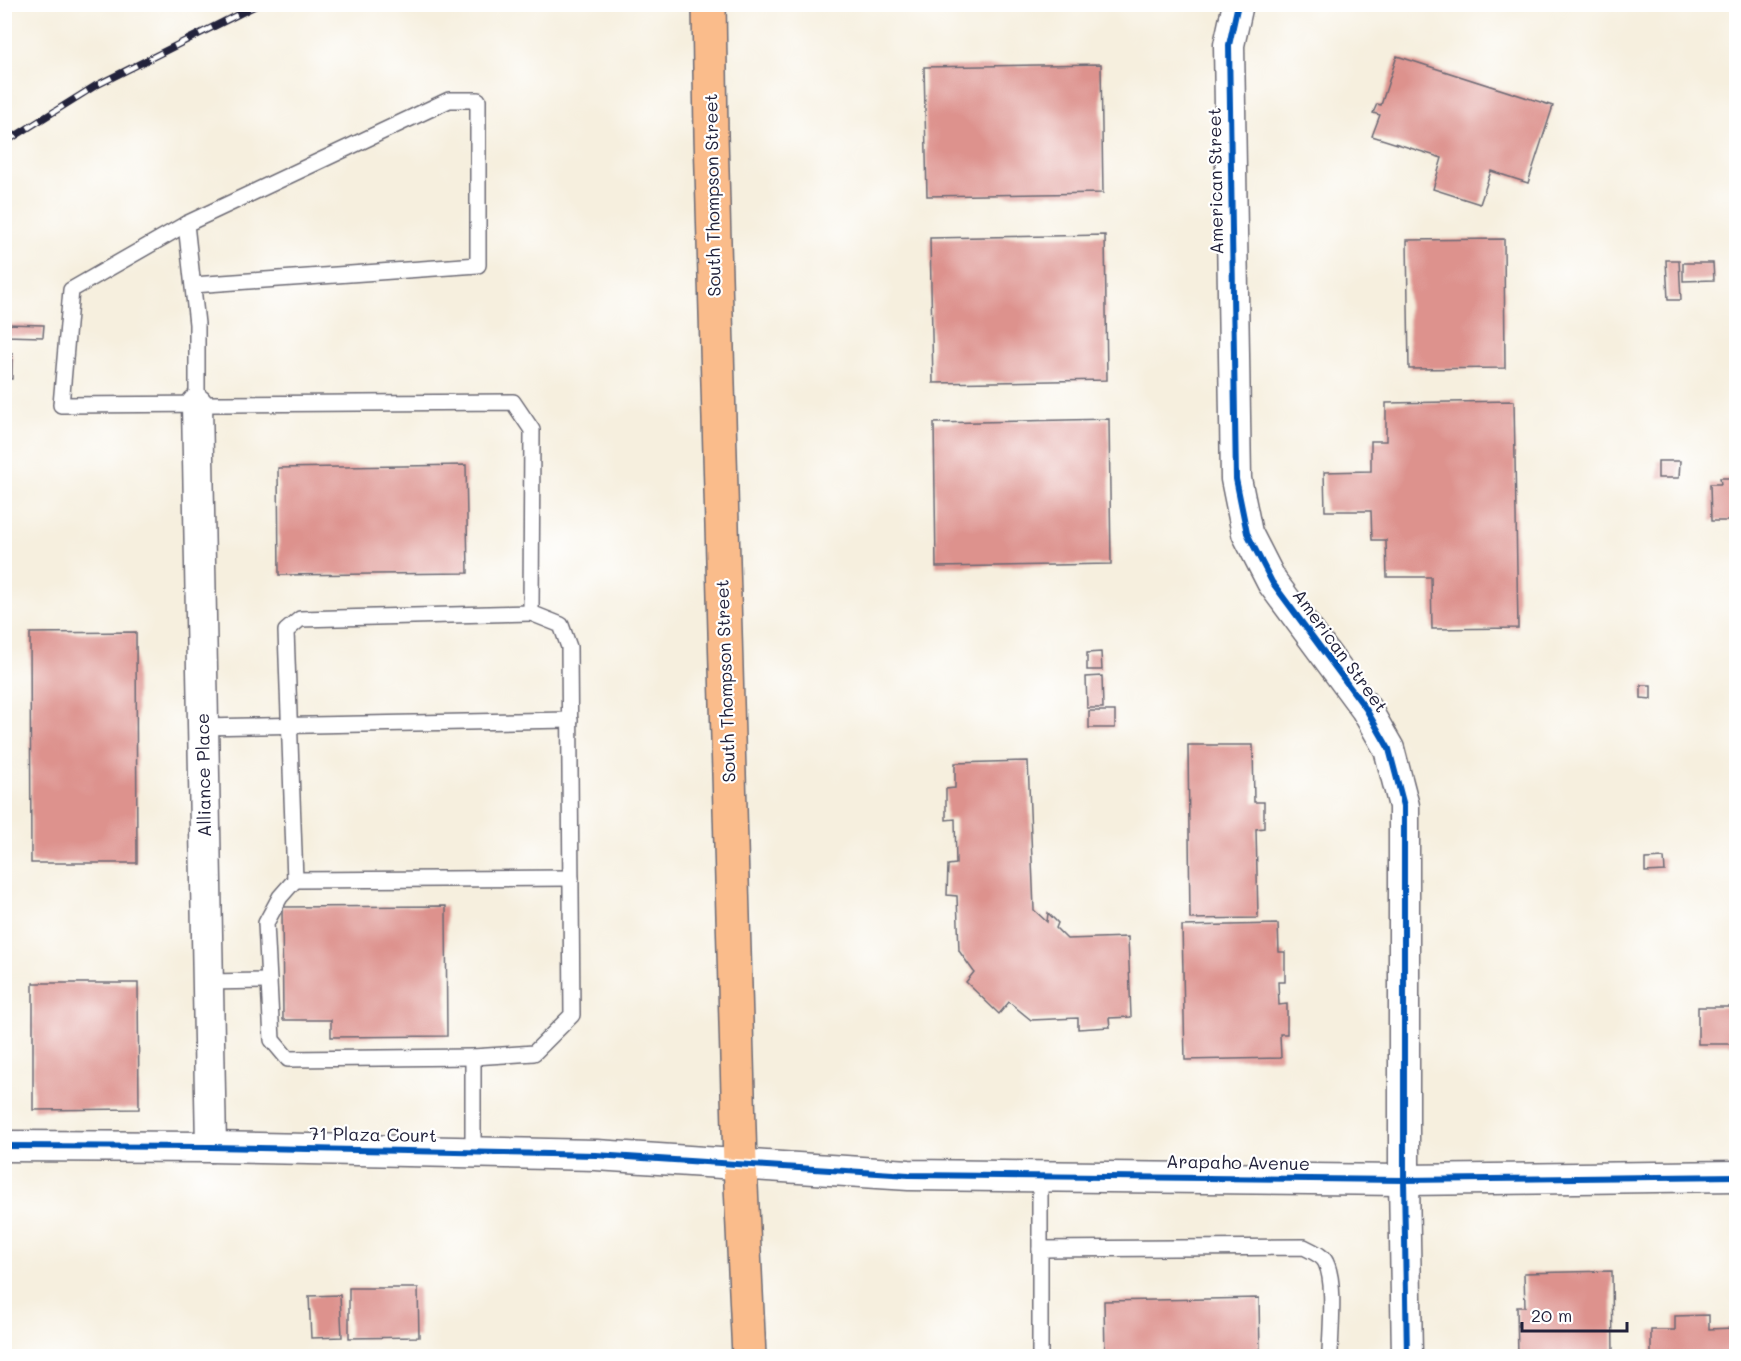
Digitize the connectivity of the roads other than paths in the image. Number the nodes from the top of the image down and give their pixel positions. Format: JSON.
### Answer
{"nodes":[{"id":1,"x":709,"y":4,"type":"edge"},
{"id":2,"x":1238,"y":4,"type":"edge"},
{"id":3,"x":186,"y":224,"type":"junction"},
{"id":4,"x":193,"y":285,"type":"junction"},
{"id":5,"x":197,"y":404,"type":"junction"},
{"id":6,"x":531,"y":613,"type":"junction"},
{"id":7,"x":570,"y":720,"type":"junction"},
{"id":8,"x":290,"y":724,"type":"junction"},
{"id":9,"x":203,"y":727,"type":"junction"},
{"id":10,"x":571,"y":878,"type":"junction"},
{"id":11,"x":295,"y":880,"type":"junction"},
{"id":12,"x":269,"y":981,"type":"junction"},
{"id":13,"x":208,"y":982,"type":"junction"},
{"id":14,"x":473,"y":1057,"type":"junction"},
{"id":15,"x":4,"y":1146,"type":"edge"},
{"id":16,"x":211,"y":1147,"type":"junction"},
{"id":17,"x":473,"y":1153,"type":"junction"},
{"id":18,"x":740,"y":1164,"type":"junction"},
{"id":19,"x":1040,"y":1176,"type":"junction"},
{"id":20,"x":1737,"y":1176,"type":"edge"},
{"id":21,"x":1404,"y":1180,"type":"junction"},
{"id":22,"x":1040,"y":1249,"type":"junction"},
{"id":23,"x":749,"y":1356,"type":"edge"},
{"id":24,"x":1040,"y":1356,"type":"edge"},
{"id":25,"x":1330,"y":1356,"type":"edge"},
{"id":26,"x":1407,"y":1356,"type":"edge"}],
"edges":[{"from":1,"to":18,"type":"highway","name":"South Thompson Street"},
{"from":2,"to":21,"type":"street","name":"American Street"},
{"from":3,"to":4,"type":"lane"},
{"from":3,"to":4,"type":"lane"},
{"from":3,"to":5,"type":"lane"},
{"from":4,"to":5,"type":"lane"},
{"from":5,"to":6,"type":"lane"},
{"from":5,"to":9,"type":"street","name":"Alliance Place"},
{"from":6,"to":7,"type":"lane"},
{"from":6,"to":8,"type":"lane"},
{"from":7,"to":8,"type":"lane"},
{"from":7,"to":10,"type":"lane"},
{"from":8,"to":9,"type":"lane"},
{"from":8,"to":11,"type":"lane"},
{"from":9,"to":13,"type":"street","name":"Alliance Place"},
{"from":10,"to":11,"type":"lane"},
{"from":10,"to":14,"type":"lane"},
{"from":11,"to":12,"type":"lane"},
{"from":12,"to":13,"type":"lane"},
{"from":12,"to":14,"type":"lane"},
{"from":13,"to":16,"type":"street","name":"Alliance Place"},
{"from":14,"to":17,"type":"lane"},
{"from":15,"to":16,"type":"street","name":"71 Plaza Court"},
{"from":16,"to":17,"type":"street","name":"71 Plaza Court"},
{"from":17,"to":18,"type":"street","name":"71 Plaza Court"},
{"from":18,"to":19,"type":"street","name":"Arapaho Avenue"},
{"from":18,"to":23,"type":"highway","name":"South Thompson Street"},
{"from":19,"to":21,"type":"street","name":"Arapaho Avenue"},
{"from":19,"to":22,"type":"lane"},
{"from":20,"to":21,"type":"street","name":"Arapaho Avenue"},
{"from":21,"to":26,"type":"street","name":"American Street"},
{"from":22,"to":24,"type":"lane"},
{"from":22,"to":25,"type":"lane"}]}
